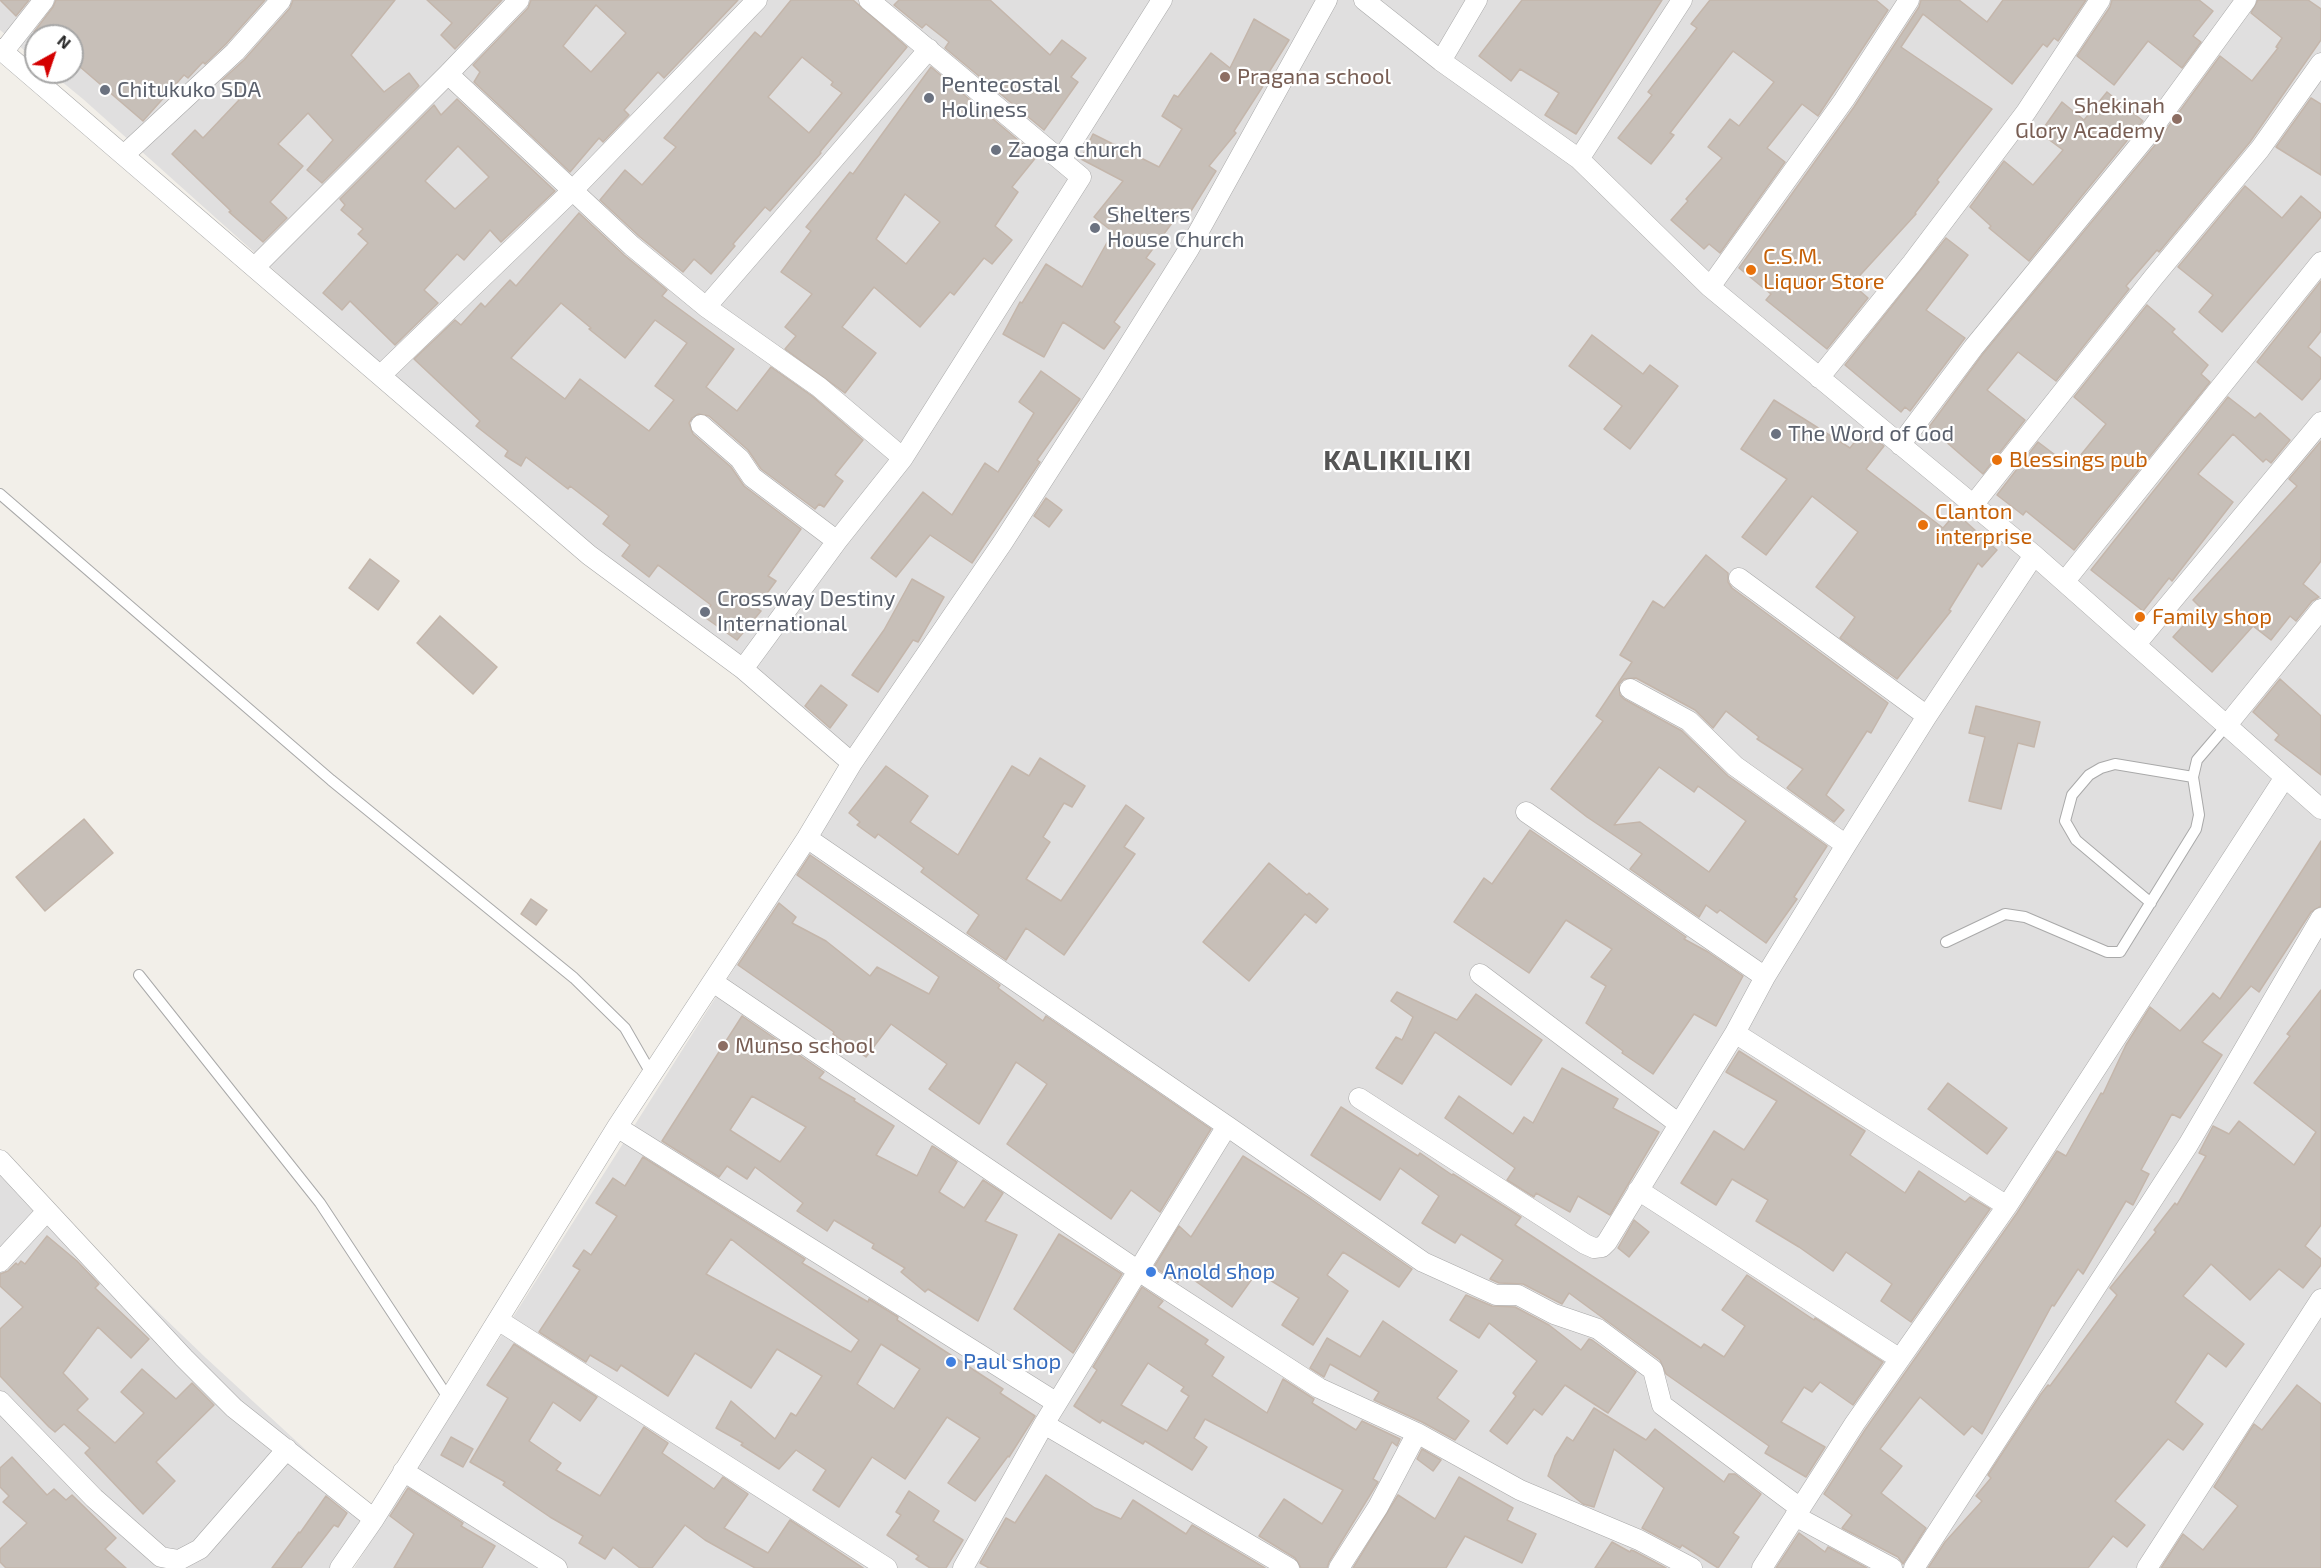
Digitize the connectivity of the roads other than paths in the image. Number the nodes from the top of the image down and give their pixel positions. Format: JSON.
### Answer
{"nodes":[{"id":1,"x":45,"y":0,"type":"edge"},
{"id":2,"x":281,"y":0,"type":"edge"},
{"id":3,"x":519,"y":0,"type":"edge"},
{"id":4,"x":757,"y":0,"type":"edge"},
{"id":5,"x":869,"y":0,"type":"edge"},
{"id":6,"x":1162,"y":0,"type":"edge"},
{"id":7,"x":1327,"y":0,"type":"edge"},
{"id":8,"x":1364,"y":0,"type":"edge"},
{"id":9,"x":1478,"y":0,"type":"edge"},
{"id":10,"x":1682,"y":0,"type":"edge"},
{"id":11,"x":1909,"y":0,"type":"edge"},
{"id":12,"x":2100,"y":0,"type":"edge"},
{"id":13,"x":2246,"y":0,"type":"edge"},
{"id":14,"x":929,"y":49,"type":"junction"},
{"id":15,"x":2,"y":50,"type":"edge"},
{"id":16,"x":1441,"y":61,"type":"junction"},
{"id":17,"x":2321,"y":63,"type":"edge"},
{"id":18,"x":448,"y":74,"type":"junction"},
{"id":19,"x":124,"y":155,"type":"junction"},
{"id":20,"x":1579,"y":159,"type":"junction"},
{"id":21,"x":1061,"y":160,"type":"junction"},
{"id":22,"x":573,"y":190,"type":"junction"},
{"id":23,"x":2321,"y":262,"type":"edge"},
{"id":24,"x":255,"y":267,"type":"junction"},
{"id":25,"x":1710,"y":287,"type":"junction"},
{"id":26,"x":706,"y":307,"type":"junction"},
{"id":27,"x":381,"y":375,"type":"junction"},
{"id":28,"x":1819,"y":378,"type":"junction"},
{"id":29,"x":2321,"y":422,"type":"edge"},
{"id":30,"x":701,"y":425,"type":"dead end"},
{"id":31,"x":1900,"y":445,"type":"junction"},
{"id":32,"x":903,"y":458,"type":"junction"},
{"id":33,"x":0,"y":494,"type":"edge"},
{"id":34,"x":1973,"y":505,"type":"junction"},
{"id":35,"x":837,"y":541,"type":"junction"},
{"id":36,"x":2034,"y":555,"type":"junction"},
{"id":37,"x":1739,"y":578,"type":"dead end"},
{"id":38,"x":2065,"y":581,"type":"junction"},
{"id":39,"x":2321,"y":609,"type":"edge"},
{"id":40,"x":2136,"y":644,"type":"junction"},
{"id":41,"x":743,"y":669,"type":"junction"},
{"id":42,"x":1630,"y":689,"type":"dead end"},
{"id":43,"x":1927,"y":716,"type":"junction"},
{"id":44,"x":2227,"y":725,"type":"junction"},
{"id":45,"x":852,"y":763,"type":"junction"},
{"id":46,"x":2193,"y":777,"type":"junction"},
{"id":47,"x":2285,"y":777,"type":"junction"},
{"id":48,"x":2321,"y":809,"type":"edge"},
{"id":49,"x":1526,"y":812,"type":"dead end"},
{"id":50,"x":807,"y":838,"type":"junction"},
{"id":51,"x":1846,"y":845,"type":"junction"},
{"id":52,"x":2151,"y":903,"type":"junction"},
{"id":53,"x":2321,"y":918,"type":"edge"},
{"id":54,"x":1946,"y":942,"type":"dead end"},
{"id":55,"x":1480,"y":974,"type":"dead end"},
{"id":56,"x":139,"y":975,"type":"dead end"},
{"id":57,"x":1765,"y":977,"type":"junction"},
{"id":58,"x":713,"y":982,"type":"junction"},
{"id":59,"x":1736,"y":1033,"type":"junction"},
{"id":60,"x":652,"y":1075,"type":"junction"},
{"id":61,"x":1359,"y":1098,"type":"dead end"},
{"id":62,"x":1678,"y":1124,"type":"junction"},
{"id":63,"x":1227,"y":1126,"type":"junction"},
{"id":64,"x":617,"y":1127,"type":"junction"},
{"id":65,"x":0,"y":1160,"type":"edge"},
{"id":66,"x":1638,"y":1190,"type":"junction"},
{"id":67,"x":2007,"y":1206,"type":"junction"},
{"id":68,"x":47,"y":1211,"type":"junction"},
{"id":69,"x":0,"y":1262,"type":"edge"},
{"id":70,"x":1137,"y":1270,"type":"junction"},
{"id":71,"x":2321,"y":1299,"type":"edge"},
{"id":72,"x":498,"y":1320,"type":"junction"},
{"id":73,"x":1900,"y":1359,"type":"junction"},
{"id":74,"x":449,"y":1400,"type":"junction"},
{"id":75,"x":0,"y":1401,"type":"edge"},
{"id":76,"x":1056,"y":1403,"type":"junction"},
{"id":77,"x":1044,"y":1424,"type":"junction"},
{"id":78,"x":1417,"y":1433,"type":"junction"},
{"id":79,"x":287,"y":1449,"type":"junction"},
{"id":80,"x":403,"y":1471,"type":"junction"},
{"id":81,"x":1797,"y":1511,"type":"junction"},
{"id":82,"x":374,"y":1519,"type":"junction"},
{"id":83,"x":340,"y":1568,"type":"edge"},
{"id":84,"x":557,"y":1568,"type":"edge"},
{"id":85,"x":887,"y":1568,"type":"edge"},
{"id":86,"x":963,"y":1568,"type":"edge"},
{"id":87,"x":1288,"y":1568,"type":"edge"},
{"id":88,"x":1339,"y":1568,"type":"edge"},
{"id":89,"x":1692,"y":1568,"type":"edge"},
{"id":90,"x":1762,"y":1568,"type":"edge"},
{"id":91,"x":1892,"y":1568,"type":"edge"},
{"id":92,"x":1914,"y":1568,"type":"edge"},
{"id":93,"x":2147,"y":1568,"type":"edge"}],
"edges":[{"from":1,"to":15,"type":"street"},
{"from":2,"to":19,"type":"street"},
{"from":3,"to":18,"type":"street"},
{"from":4,"to":22,"type":"street"},
{"from":5,"to":14,"type":"street"},
{"from":6,"to":21,"type":"street"},
{"from":7,"to":45,"type":"street"},
{"from":8,"to":16,"type":"street"},
{"from":9,"to":16,"type":"street"},
{"from":10,"to":20,"type":"street"},
{"from":11,"to":25,"type":"street"},
{"from":12,"to":28,"type":"street"},
{"from":13,"to":31,"type":"street"},
{"from":14,"to":21,"type":"street"},
{"from":14,"to":26,"type":"street"},
{"from":15,"to":19,"type":"street"},
{"from":16,"to":20,"type":"street"},
{"from":17,"to":34,"type":"street"},
{"from":18,"to":22,"type":"street"},
{"from":18,"to":24,"type":"street"},
{"from":19,"to":24,"type":"street"},
{"from":20,"to":25,"type":"street"},
{"from":21,"to":32,"type":"street"},
{"from":22,"to":26,"type":"street"},
{"from":22,"to":27,"type":"street"},
{"from":23,"to":38,"type":"street"},
{"from":24,"to":27,"type":"street"},
{"from":25,"to":28,"type":"street"},
{"from":26,"to":32,"type":"street"},
{"from":27,"to":41,"type":"street"},
{"from":28,"to":31,"type":"street"},
{"from":29,"to":40,"type":"street"},
{"from":30,"to":35,"type":"street"},
{"from":31,"to":34,"type":"street"},
{"from":32,"to":35,"type":"street"},
{"from":33,"to":60,"type":"lane"},
{"from":34,"to":36,"type":"street"},
{"from":35,"to":41,"type":"street"},
{"from":36,"to":38,"type":"street"},
{"from":36,"to":43,"type":"street"},
{"from":37,"to":43,"type":"street"},
{"from":38,"to":40,"type":"street"},
{"from":39,"to":44,"type":"street"},
{"from":40,"to":44,"type":"street"},
{"from":41,"to":45,"type":"street"},
{"from":42,"to":51,"type":"street"},
{"from":43,"to":51,"type":"street"},
{"from":44,"to":46,"type":"lane"},
{"from":44,"to":47,"type":"street"},
{"from":45,"to":50,"type":"street"},
{"from":46,"to":52,"type":"lane"},
{"from":46,"to":52,"type":"lane"},
{"from":47,"to":48,"type":"street"},
{"from":47,"to":67,"type":"street"},
{"from":49,"to":57,"type":"street"},
{"from":50,"to":58,"type":"street"},
{"from":50,"to":63,"type":"street"},
{"from":51,"to":57,"type":"street"},
{"from":52,"to":54,"type":"lane"},
{"from":53,"to":92,"type":"street"},
{"from":55,"to":62,"type":"street"},
{"from":56,"to":74,"type":"lane"},
{"from":57,"to":59,"type":"street"},
{"from":58,"to":60,"type":"street"},
{"from":58,"to":70,"type":"street"},
{"from":59,"to":62,"type":"street"},
{"from":59,"to":67,"type":"street"},
{"from":60,"to":64,"type":"street"},
{"from":61,"to":66,"type":"street"},
{"from":62,"to":66,"type":"street"},
{"from":63,"to":70,"type":"street"},
{"from":63,"to":81,"type":"street"},
{"from":64,"to":72,"type":"street"},
{"from":64,"to":76,"type":"street"},
{"from":65,"to":68,"type":"street"},
{"from":66,"to":73,"type":"street"},
{"from":67,"to":73,"type":"street"},
{"from":68,"to":69,"type":"street"},
{"from":68,"to":79,"type":"street"},
{"from":70,"to":76,"type":"street"},
{"from":70,"to":78,"type":"street"},
{"from":71,"to":93,"type":"street"},
{"from":72,"to":74,"type":"street"},
{"from":72,"to":85,"type":"street"},
{"from":73,"to":81,"type":"street"},
{"from":74,"to":80,"type":"street"},
{"from":75,"to":79,"type":"street"},
{"from":76,"to":77,"type":"street"},
{"from":77,"to":86,"type":"street"},
{"from":77,"to":87,"type":"street"},
{"from":78,"to":88,"type":"street"},
{"from":78,"to":89,"type":"street"},
{"from":79,"to":82,"type":"street"},
{"from":80,"to":82,"type":"street"},
{"from":80,"to":84,"type":"street"},
{"from":81,"to":90,"type":"street"},
{"from":81,"to":91,"type":"street"},
{"from":82,"to":83,"type":"street"}]}
